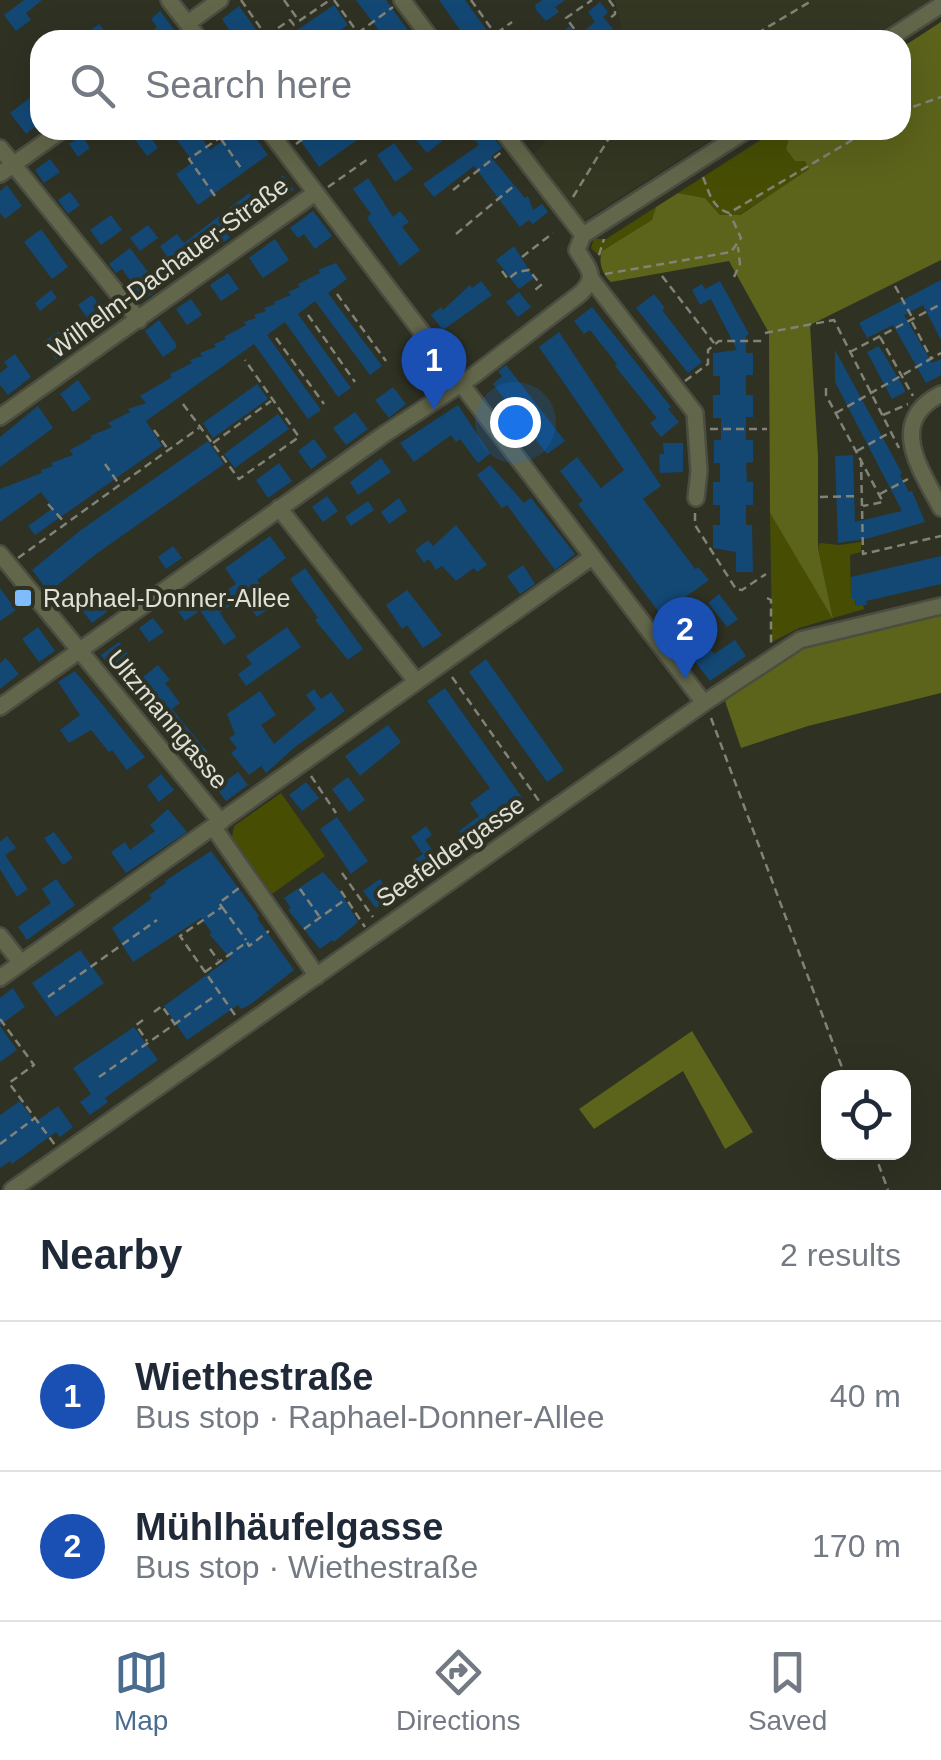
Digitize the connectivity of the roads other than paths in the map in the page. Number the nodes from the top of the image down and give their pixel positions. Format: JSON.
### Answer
{"nodes":[{"id":1,"x":170,"y":0,"type":"edge"},
{"id":2,"x":220,"y":0,"type":"edge"},
{"id":3,"x":402,"y":0,"type":"edge"},
{"id":4,"x":941,"y":6,"type":"edge"},
{"id":5,"x":191,"y":30,"type":"edge"},
{"id":6,"x":198,"y":30,"type":"edge"},
{"id":7,"x":424,"y":30,"type":"edge"},
{"id":8,"x":903,"y":30,"type":"edge"},
{"id":9,"x":48,"y":140,"type":"edge"},
{"id":10,"x":275,"y":140,"type":"edge"},
{"id":11,"x":509,"y":140,"type":"edge"},
{"id":12,"x":731,"y":140,"type":"edge"},
{"id":13,"x":0,"y":148,"type":"edge"},
{"id":14,"x":6,"y":169,"type":"edge"},
{"id":15,"x":316,"y":194,"type":"junction"},
{"id":16,"x":582,"y":235,"type":"junction"},
{"id":17,"x":598,"y":277,"type":"junction"},
{"id":18,"x":139,"y":320,"type":"junction"},
{"id":19,"x":461,"y":382,"type":"junction"},
{"id":20,"x":941,"y":394,"type":"edge"},
{"id":21,"x":0,"y":418,"type":"edge"},
{"id":22,"x":696,"y":498,"type":"road end"},
{"id":23,"x":280,"y":508,"type":"junction"},
{"id":24,"x":941,"y":508,"type":"edge"},
{"id":25,"x":592,"y":556,"type":"junction"},
{"id":26,"x":4,"y":559,"type":"edge"},
{"id":27,"x":941,"y":606,"type":"edge"},
{"id":28,"x":79,"y":651,"type":"junction"},
{"id":29,"x":416,"y":682,"type":"junction"},
{"id":30,"x":704,"y":703,"type":"junction"},
{"id":31,"x":0,"y":707,"type":"edge"},
{"id":32,"x":218,"y":825,"type":"junction"},
{"id":33,"x":0,"y":936,"type":"edge"},
{"id":34,"x":21,"y":963,"type":"junction"},
{"id":35,"x":318,"y":976,"type":"junction"},
{"id":36,"x":0,"y":978,"type":"edge"},
{"id":37,"x":12,"y":1190,"type":"edge"}],
"edges":[{"from":1,"to":5,"type":"street"},
{"from":2,"to":6,"type":"street"},
{"from":3,"to":7,"type":"street"},
{"from":4,"to":8,"type":"street"},
{"from":9,"to":14,"type":"street"},
{"from":10,"to":15,"type":"street"},
{"from":11,"to":16,"type":"street"},
{"from":12,"to":16,"type":"street"},
{"from":13,"to":14,"type":"street"},
{"from":14,"to":18,"type":"street"},
{"from":15,"to":18,"type":"street","name":"Wilhelm-Dachauer-Straße"},
{"from":15,"to":19,"type":"street"},
{"from":16,"to":17,"type":"street"},
{"from":17,"to":19,"type":"street"},
{"from":17,"to":22,"type":"street"},
{"from":18,"to":21,"type":"street","name":"Wilhelm-Dachauer-Straße"},
{"from":19,"to":23,"type":"street"},
{"from":19,"to":25,"type":"street"},
{"from":20,"to":24,"type":"street"},
{"from":23,"to":28,"type":"street"},
{"from":23,"to":29,"type":"street"},
{"from":25,"to":29,"type":"street"},
{"from":25,"to":30,"type":"street"},
{"from":26,"to":28,"type":"street","name":"Ultzmanngasse"},
{"from":27,"to":30,"type":"street","name":"Seefeldergasse"},
{"from":28,"to":31,"type":"street"},
{"from":28,"to":32,"type":"street","name":"Ultzmanngasse"},
{"from":29,"to":32,"type":"street"},
{"from":30,"to":35,"type":"street","name":"Seefeldergasse"},
{"from":32,"to":34,"type":"street"},
{"from":32,"to":35,"type":"street","name":"Ultzmanngasse"},
{"from":33,"to":34,"type":"street"},
{"from":34,"to":36,"type":"street"},
{"from":35,"to":37,"type":"street","name":"Seefeldergasse"}]}
